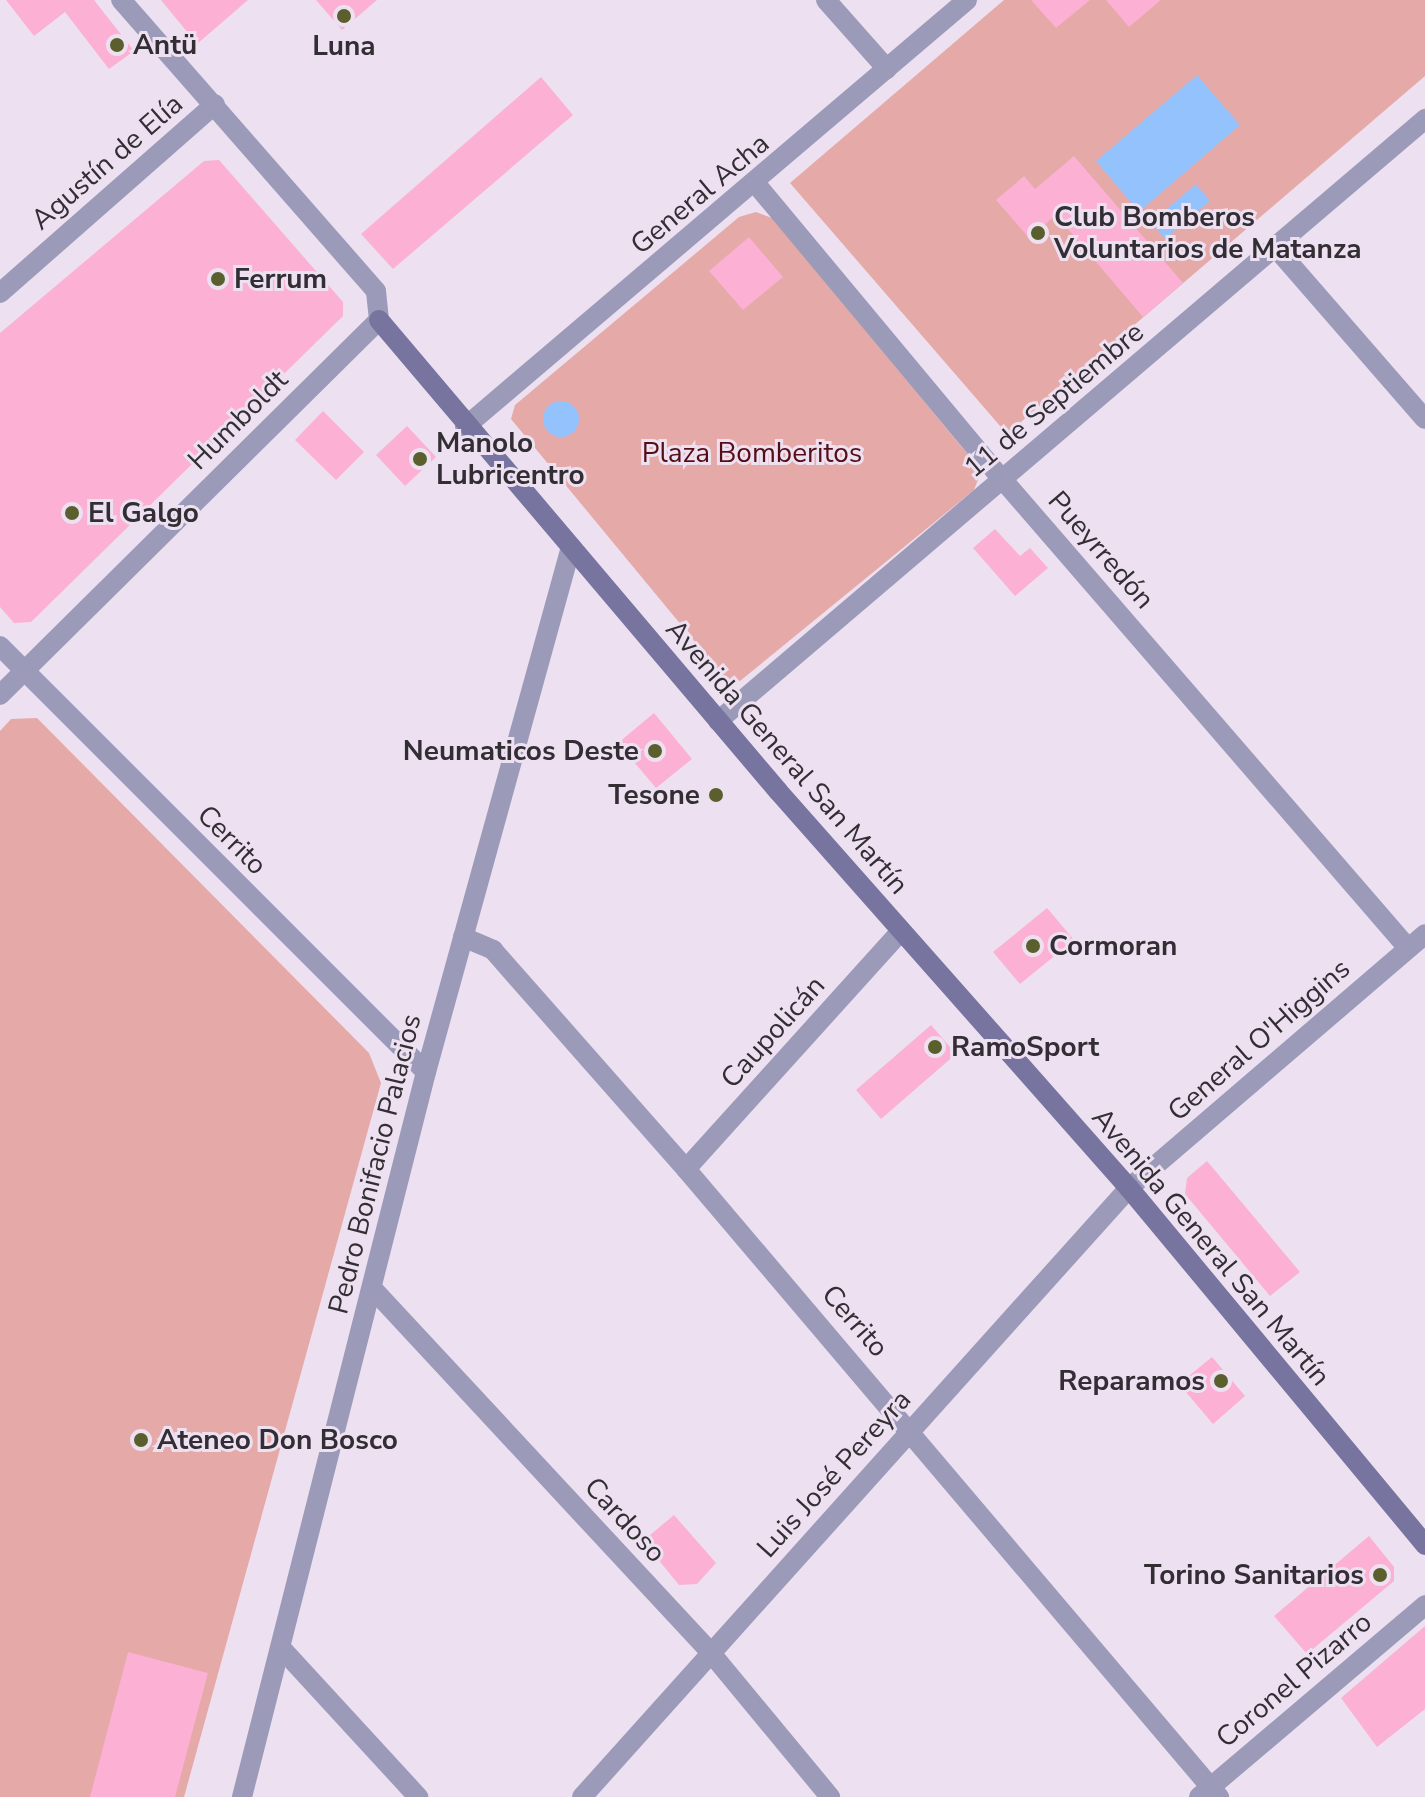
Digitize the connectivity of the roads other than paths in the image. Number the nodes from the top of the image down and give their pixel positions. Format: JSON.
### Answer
{"nodes":[{"id":1,"x":826,"y":0,"type":"edge"},
{"id":2,"x":967,"y":0,"type":"edge"},
{"id":3,"x":129,"y":3,"type":"edge"},
{"id":4,"x":887,"y":69,"type":"junction"},
{"id":5,"x":215,"y":104,"type":"junction"},
{"id":6,"x":1425,"y":119,"type":"edge"},
{"id":7,"x":756,"y":184,"type":"junction"},
{"id":8,"x":1277,"y":249,"type":"junction"},
{"id":9,"x":0,"y":293,"type":"edge"},
{"id":10,"x":379,"y":320,"type":"junction"},
{"id":11,"x":1425,"y":419,"type":"edge"},
{"id":12,"x":465,"y":427,"type":"junction"},
{"id":13,"x":1003,"y":480,"type":"junction"},
{"id":14,"x":571,"y":547,"type":"junction"},
{"id":15,"x":0,"y":646,"type":"edge"},
{"id":16,"x":22,"y":672,"type":"junction"},
{"id":17,"x":0,"y":695,"type":"edge"},
{"id":18,"x":718,"y":721,"type":"junction"},
{"id":19,"x":901,"y":931,"type":"junction"},
{"id":20,"x":1425,"y":934,"type":"edge"},
{"id":21,"x":463,"y":937,"type":"junction"},
{"id":22,"x":1408,"y":948,"type":"junction"},
{"id":23,"x":426,"y":1072,"type":"junction"},
{"id":24,"x":686,"y":1169,"type":"junction"},
{"id":25,"x":1129,"y":1188,"type":"junction"},
{"id":26,"x":372,"y":1288,"type":"junction"},
{"id":27,"x":912,"y":1430,"type":"junction"},
{"id":28,"x":1425,"y":1545,"type":"edge"},
{"id":29,"x":1425,"y":1605,"type":"edge"},
{"id":30,"x":283,"y":1650,"type":"junction"},
{"id":31,"x":711,"y":1653,"type":"junction"},
{"id":32,"x":1209,"y":1794,"type":"edge"},
{"id":33,"x":242,"y":1797,"type":"edge"},
{"id":34,"x":418,"y":1797,"type":"edge"},
{"id":35,"x":582,"y":1797,"type":"edge"},
{"id":36,"x":830,"y":1797,"type":"edge"}],
"edges":[{"from":1,"to":4,"type":"street"},
{"from":2,"to":4,"type":"street","name":"General Acha"},
{"from":3,"to":5,"type":"street","name":"Avenida General San Martín"},
{"from":4,"to":7,"type":"street","name":"General Acha"},
{"from":5,"to":9,"type":"street","name":"Agustín de Elía"},
{"from":5,"to":10,"type":"street","name":"Avenida General San Martín"},
{"from":6,"to":8,"type":"street","name":"11 de Septiembre"},
{"from":7,"to":12,"type":"street","name":"General Acha"},
{"from":7,"to":13,"type":"street","name":"Pueyrredón"},
{"from":8,"to":11,"type":"street"},
{"from":8,"to":13,"type":"street","name":"11 de Septiembre"},
{"from":10,"to":12,"type":"main road","name":"Avenida General San Martín"},
{"from":10,"to":16,"type":"street","name":"Humboldt"},
{"from":12,"to":14,"type":"main road","name":"Avenida General San Martín"},
{"from":13,"to":18,"type":"street","name":"11 de Septiembre"},
{"from":13,"to":22,"type":"street","name":"Pueyrredón"},
{"from":14,"to":18,"type":"main road","name":"Avenida General San Martín"},
{"from":14,"to":21,"type":"street","name":"Pedro Bonifacio Palacios"},
{"from":15,"to":16,"type":"street","name":"Cerrito"},
{"from":16,"to":17,"type":"street","name":"Humboldt"},
{"from":16,"to":23,"type":"street","name":"Cerrito"},
{"from":18,"to":19,"type":"main road","name":"Avenida General San Martín"},
{"from":19,"to":24,"type":"street","name":"Caupolicán"},
{"from":19,"to":25,"type":"main road","name":"Avenida General San Martín"},
{"from":20,"to":22,"type":"street","name":"General O'Higgins"},
{"from":21,"to":23,"type":"street","name":"Pedro Bonifacio Palacios"},
{"from":21,"to":24,"type":"street","name":"Cerrito"},
{"from":22,"to":25,"type":"street","name":"General O'Higgins"},
{"from":23,"to":26,"type":"street","name":"Pedro Bonifacio Palacios"},
{"from":24,"to":27,"type":"street","name":"Cerrito"},
{"from":25,"to":27,"type":"street","name":"Luis José Pereyra"},
{"from":25,"to":28,"type":"main road","name":"Avenida General San Martín"},
{"from":26,"to":30,"type":"street","name":"Pedro Bonifacio Palacios"},
{"from":26,"to":31,"type":"street","name":"Cardoso"},
{"from":27,"to":31,"type":"street","name":"Luis José Pereyra"},
{"from":27,"to":32,"type":"street","name":"Cerrito"},
{"from":29,"to":32,"type":"street","name":"Coronel Pizarro"},
{"from":30,"to":33,"type":"street","name":"Pedro Bonifacio Palacios"},
{"from":30,"to":34,"type":"street"},
{"from":31,"to":35,"type":"street","name":"Luis José Pereyra"},
{"from":31,"to":36,"type":"street","name":"Cardoso"}]}
